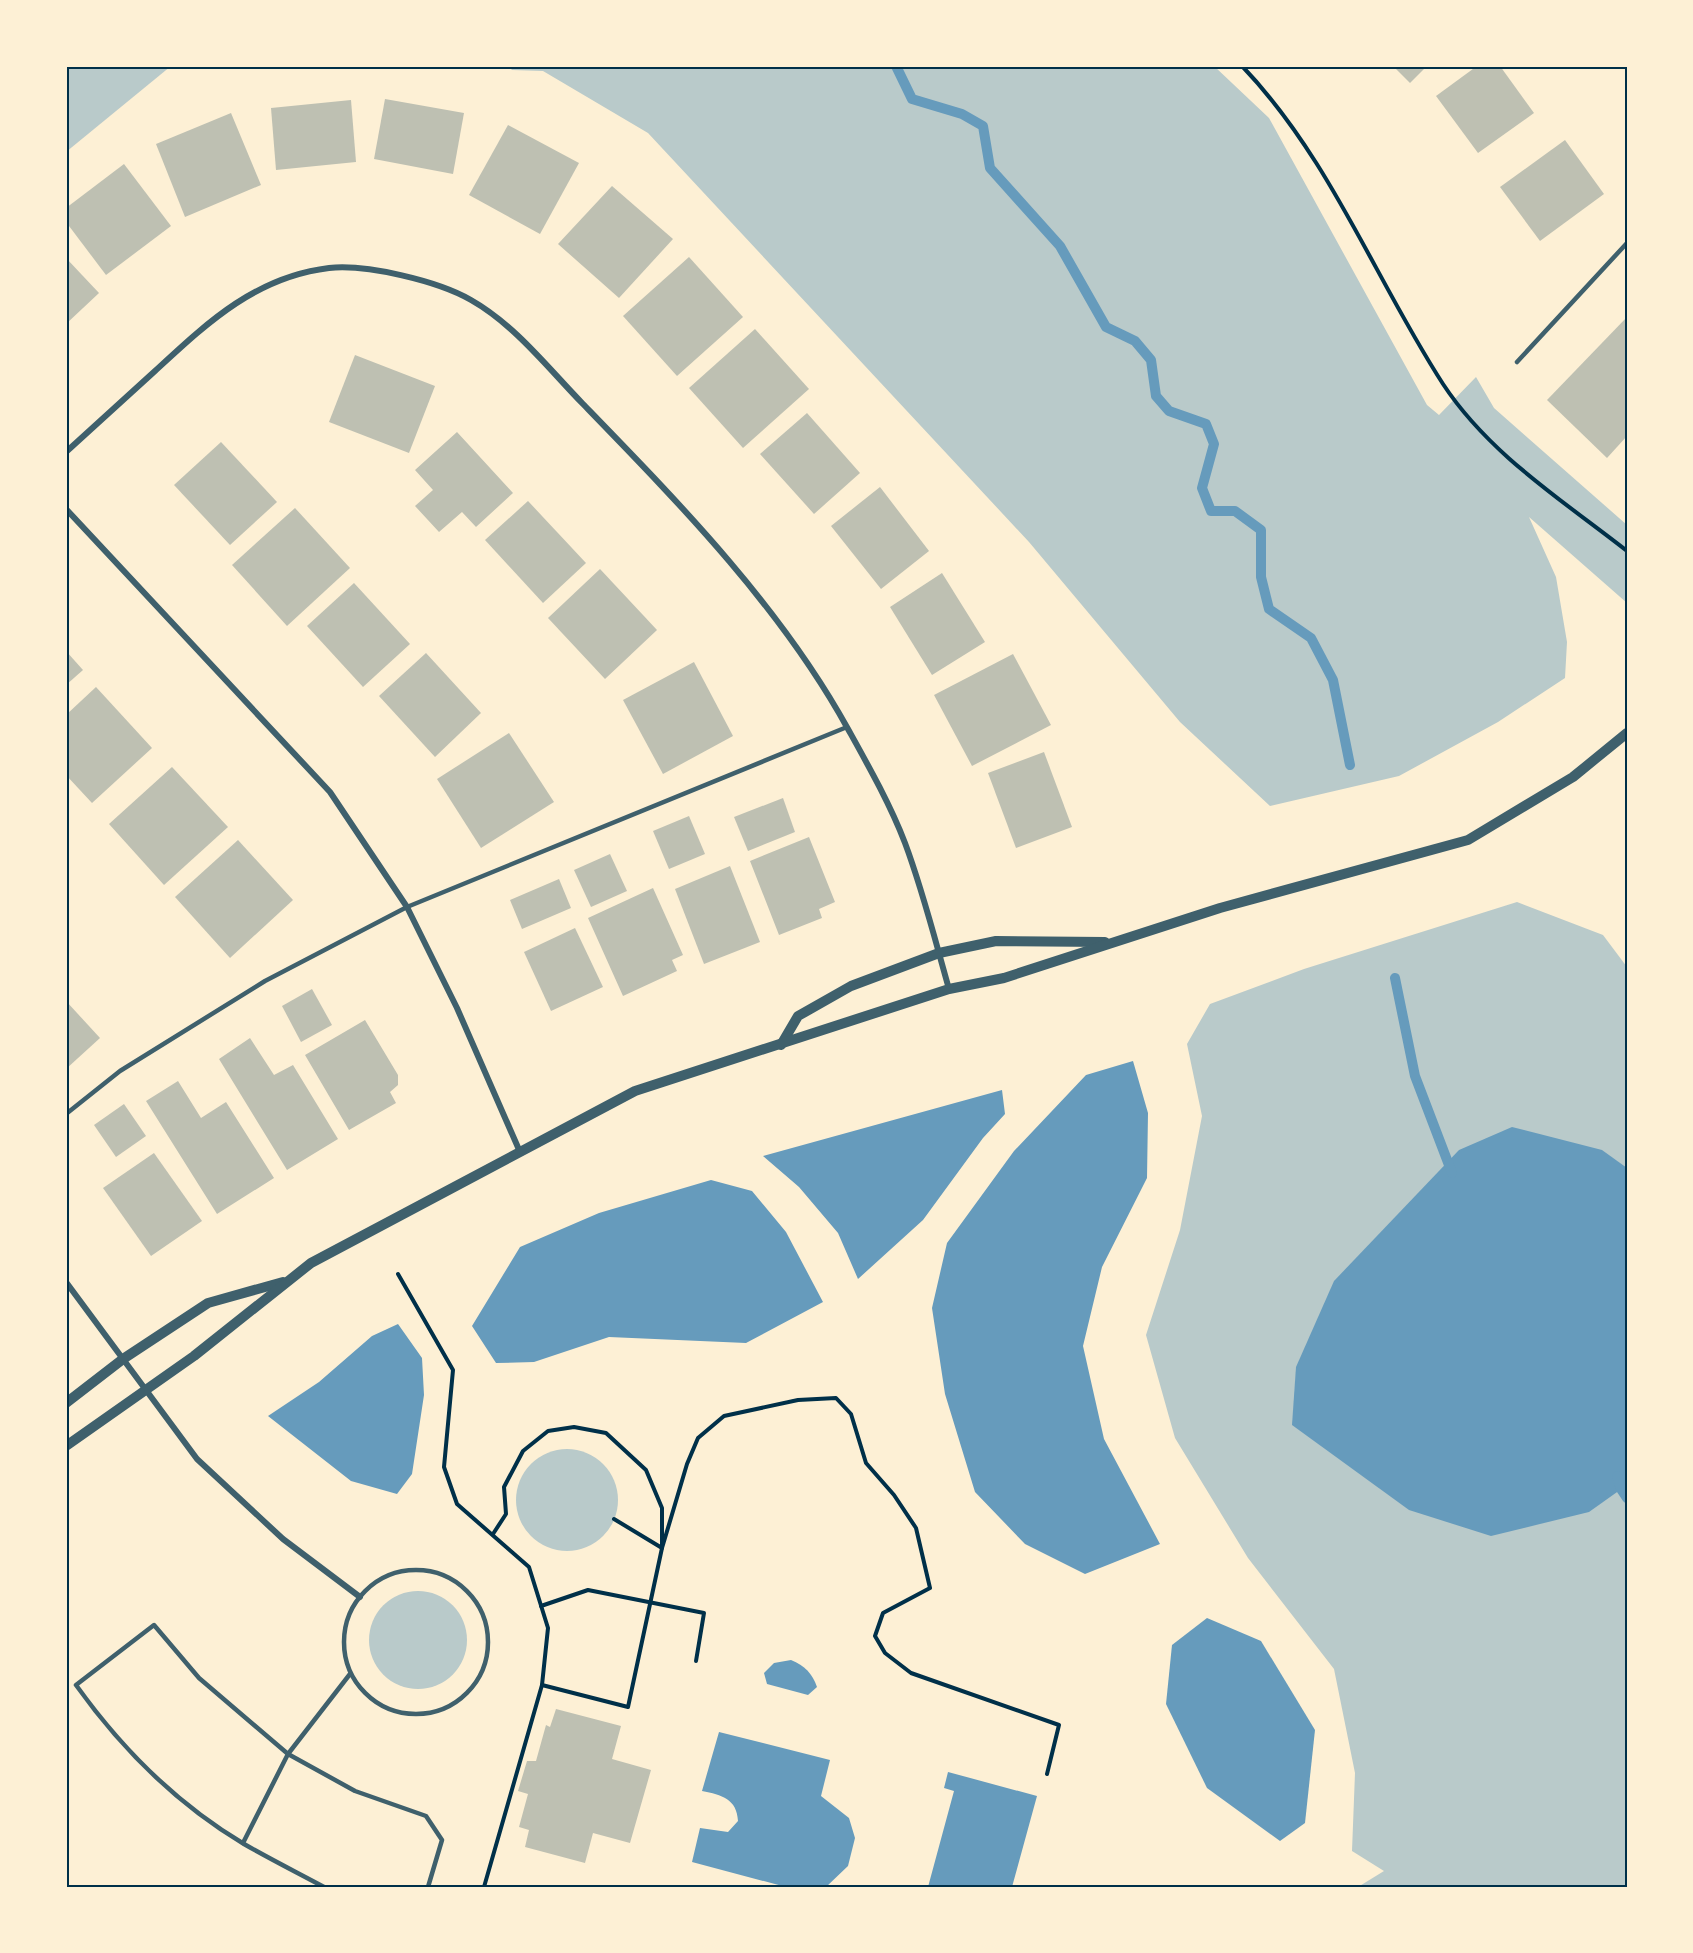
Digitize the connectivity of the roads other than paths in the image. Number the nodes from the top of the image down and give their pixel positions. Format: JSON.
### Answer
{"nodes":[{"id":1,"x":1627,"y":243,"type":"edge"},
{"id":2,"x":1517,"y":362,"type":"dead end"},
{"id":3,"x":66,"y":452,"type":"edge"},
{"id":4,"x":66,"y":509,"type":"edge"},
{"id":5,"x":847,"y":727,"type":"junction"},
{"id":6,"x":1627,"y":733,"type":"edge"},
{"id":7,"x":407,"y":907,"type":"junction"},
{"id":8,"x":1114,"y":942,"type":"junction"},
{"id":9,"x":939,"y":953,"type":"junction"},
{"id":10,"x":950,"y":989,"type":"junction"},
{"id":11,"x":781,"y":1045,"type":"junction"},
{"id":12,"x":66,"y":1114,"type":"edge"},
{"id":13,"x":520,"y":1152,"type":"junction"},
{"id":14,"x":289,"y":1280,"type":"junction"},
{"id":15,"x":66,"y":1282,"type":"edge"},
{"id":16,"x":123,"y":1359,"type":"junction"},
{"id":17,"x":145,"y":1389,"type":"junction"},
{"id":18,"x":66,"y":1403,"type":"edge"},
{"id":19,"x":66,"y":1446,"type":"edge"},
{"id":20,"x":360,"y":1597,"type":"junction"},
{"id":21,"x":350,"y":1674,"type":"junction"},
{"id":22,"x":288,"y":1754,"type":"junction"},
{"id":23,"x":243,"y":1843,"type":"junction"},
{"id":24,"x":324,"y":1887,"type":"edge"},
{"id":25,"x":428,"y":1887,"type":"edge"}],
"edges":[{"from":1,"to":2,"type":"lane"},
{"from":3,"to":5,"type":"street"},
{"from":4,"to":7,"type":"street"},
{"from":5,"to":7,"type":"lane"},
{"from":5,"to":9,"type":"street"},
{"from":6,"to":8,"type":"street"},
{"from":7,"to":12,"type":"lane"},
{"from":7,"to":13,"type":"street"},
{"from":8,"to":9,"type":"street"},
{"from":8,"to":10,"type":"street"},
{"from":9,"to":10,"type":"street"},
{"from":9,"to":11,"type":"street"},
{"from":10,"to":11,"type":"street"},
{"from":11,"to":13,"type":"street"},
{"from":13,"to":14,"type":"street"},
{"from":14,"to":16,"type":"street"},
{"from":14,"to":17,"type":"street"},
{"from":15,"to":16,"type":"street"},
{"from":16,"to":17,"type":"street"},
{"from":16,"to":18,"type":"street"},
{"from":17,"to":19,"type":"street"},
{"from":17,"to":20,"type":"street"},
{"from":20,"to":21,"type":"lane"},
{"from":20,"to":21,"type":"lane"},
{"from":21,"to":22,"type":"lane"},
{"from":22,"to":23,"type":"lane"},
{"from":22,"to":23,"type":"lane"},
{"from":22,"to":25,"type":"lane"},
{"from":23,"to":24,"type":"lane"}]}
